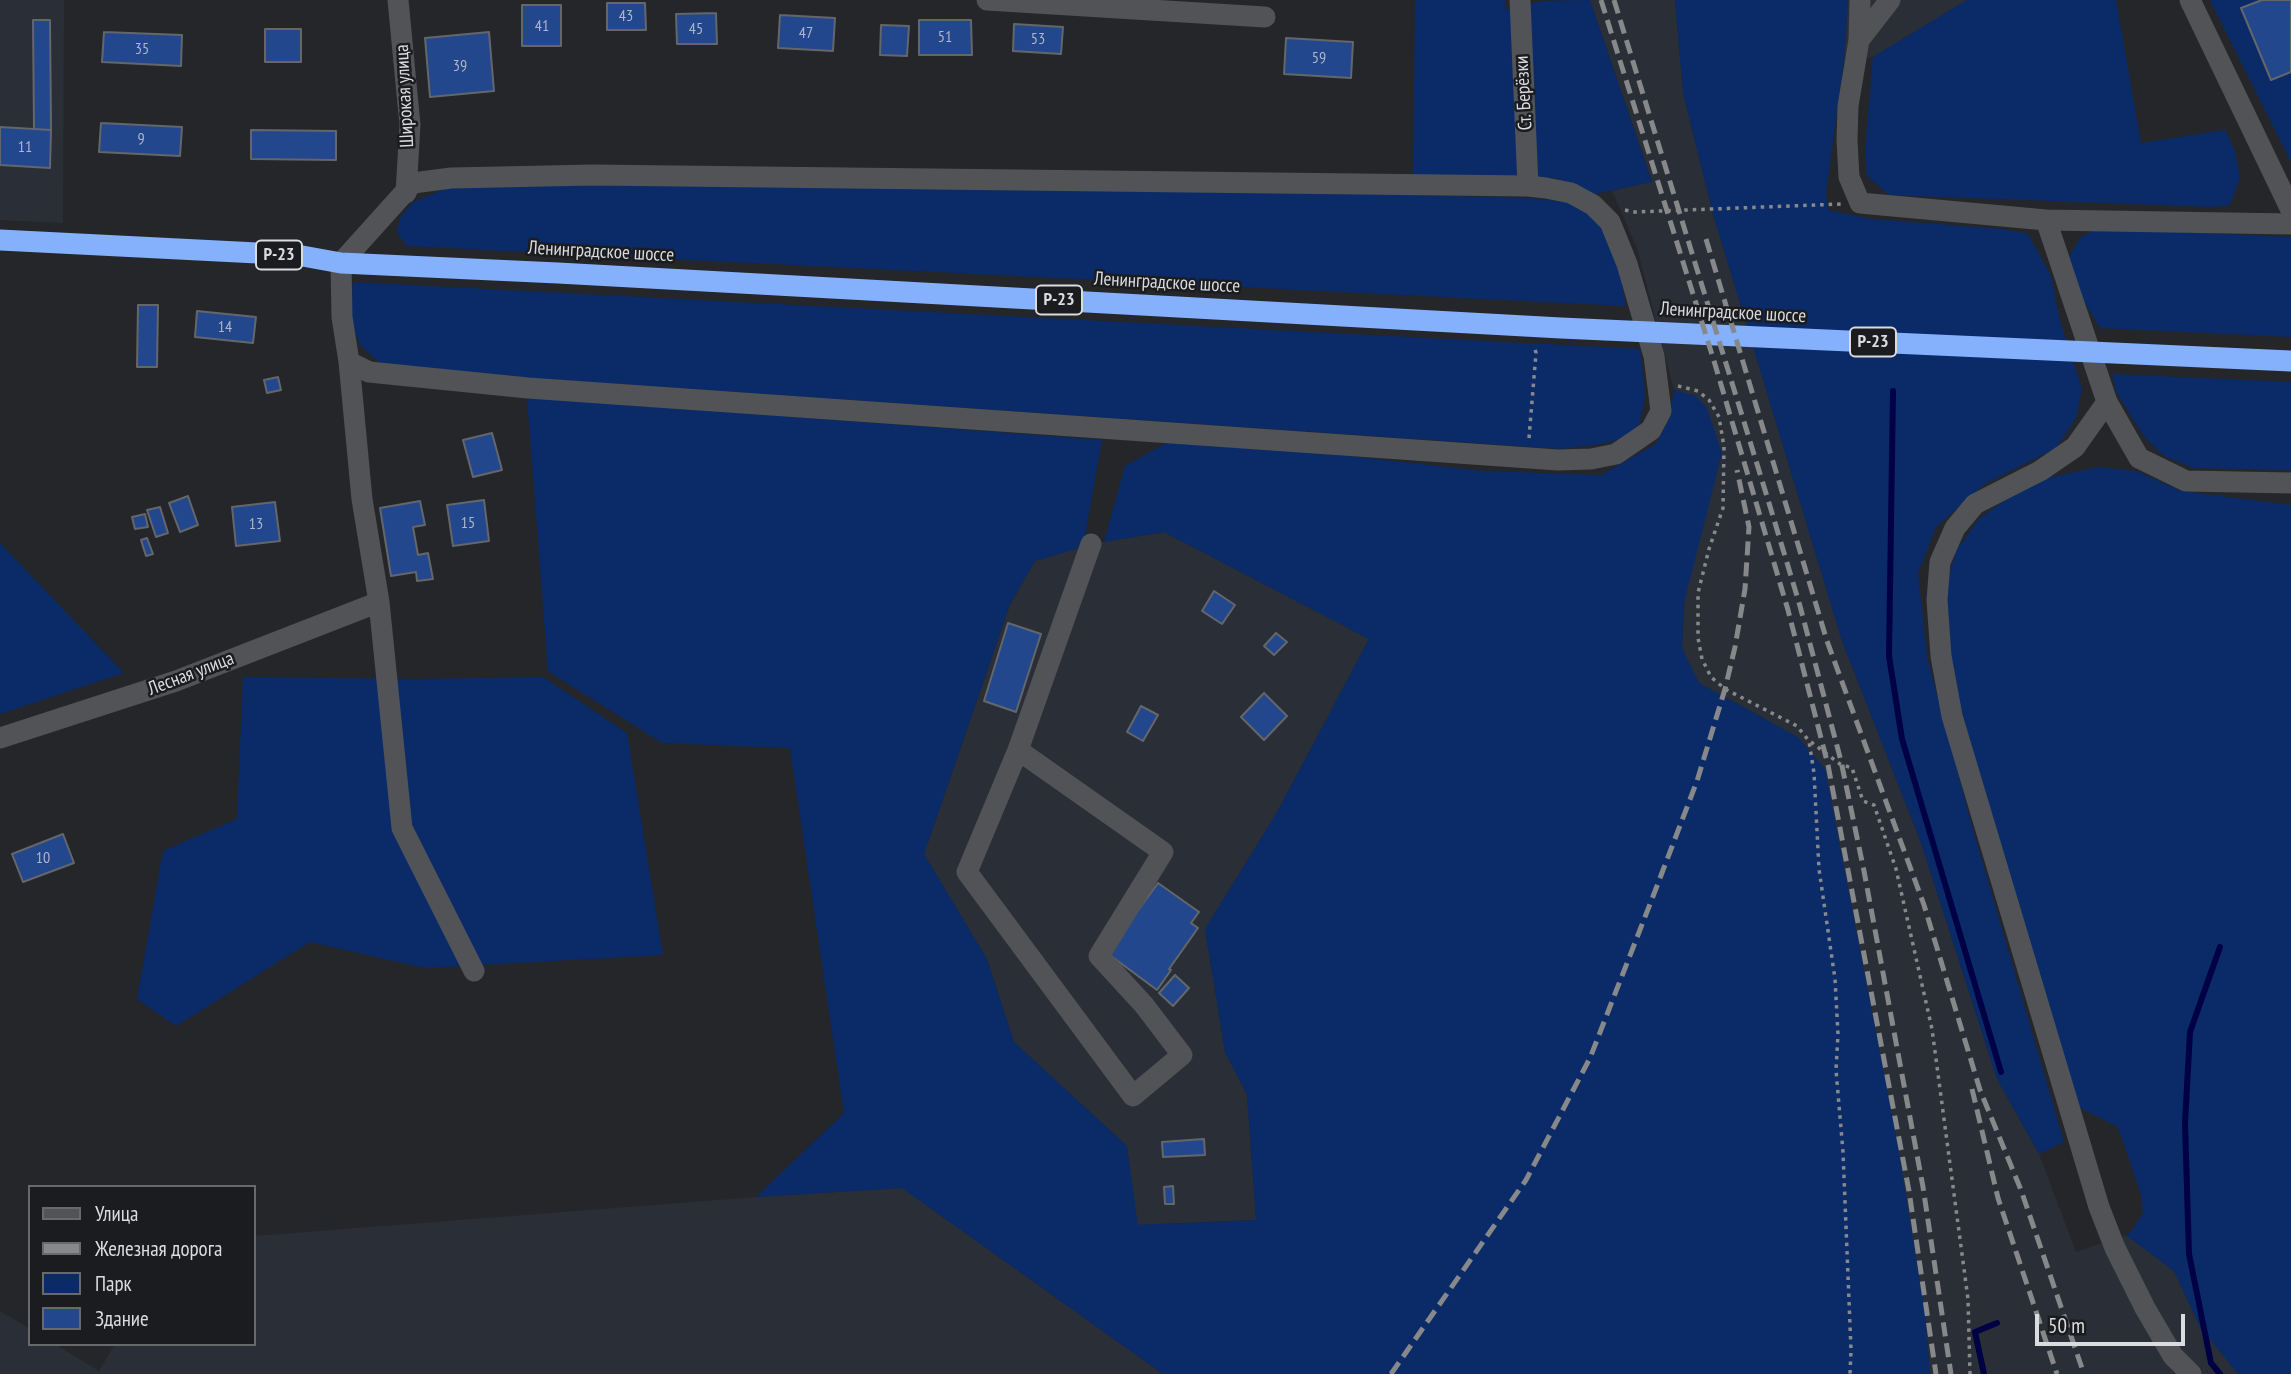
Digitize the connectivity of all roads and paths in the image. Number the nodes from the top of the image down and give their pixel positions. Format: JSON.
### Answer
{"nodes":[{"id":1,"x":398,"y":0,"type":"edge"},
{"id":2,"x":987,"y":0,"type":"edge"},
{"id":3,"x":1520,"y":0,"type":"edge"},
{"id":4,"x":1860,"y":0,"type":"edge"},
{"id":5,"x":1890,"y":0,"type":"edge"},
{"id":6,"x":2190,"y":0,"type":"edge"},
{"id":7,"x":1265,"y":17,"type":"dead end"},
{"id":8,"x":1859,"y":40,"type":"junction"},
{"id":9,"x":1528,"y":186,"type":"junction"},
{"id":10,"x":406,"y":193,"type":"junction"},
{"id":11,"x":1860,"y":203,"type":"junction"},
{"id":12,"x":1593,"y":205,"type":"junction"},
{"id":13,"x":2291,"y":210,"type":"edge"},
{"id":14,"x":2046,"y":220,"type":"junction"},
{"id":15,"x":2291,"y":224,"type":"edge"},
{"id":16,"x":0,"y":240,"type":"edge"},
{"id":17,"x":341,"y":263,"type":"junction"},
{"id":18,"x":1536,"y":353,"type":"dead end"},
{"id":19,"x":2291,"y":361,"type":"edge"},
{"id":20,"x":349,"y":362,"type":"junction"},
{"id":21,"x":1660,"y":392,"type":"junction"},
{"id":22,"x":2108,"y":402,"type":"junction"},
{"id":23,"x":1531,"y":416,"type":"dead end"},
{"id":24,"x":2291,"y":483,"type":"edge"},
{"id":25,"x":1091,"y":544,"type":"dead end"},
{"id":26,"x":379,"y":602,"type":"junction"},
{"id":27,"x":0,"y":738,"type":"edge"},
{"id":28,"x":1809,"y":741,"type":"junction"},
{"id":29,"x":1018,"y":750,"type":"junction"},
{"id":30,"x":474,"y":971,"type":"dead end"},
{"id":31,"x":1850,"y":1374,"type":"edge"},
{"id":32,"x":1970,"y":1374,"type":"edge"},
{"id":33,"x":2191,"y":1374,"type":"edge"}],
"edges":[{"from":1,"to":10,"type":"street","name":"Широкая улица"},
{"from":2,"to":7,"type":"street"},
{"from":3,"to":9,"type":"street","name":"Ст. Берёзки"},
{"from":4,"to":8,"type":"street"},
{"from":5,"to":8,"type":"street"},
{"from":6,"to":13,"type":"street"},
{"from":8,"to":11,"type":"street"},
{"from":9,"to":10,"type":"street"},
{"from":9,"to":12,"type":"street"},
{"from":10,"to":17,"type":"street"},
{"from":11,"to":12,"type":"path"},
{"from":11,"to":14,"type":"street"},
{"from":12,"to":21,"type":"street"},
{"from":14,"to":15,"type":"street"},
{"from":14,"to":22,"type":"street"},
{"from":16,"to":17,"type":"highway","name":"Ленинградское шоссе","number":"Р-23"},
{"from":17,"to":19,"type":"highway","name":"Ленинградское шоссе","number":"Р-23"},
{"from":17,"to":20,"type":"street"},
{"from":18,"to":23,"type":"path"},
{"from":20,"to":21,"type":"street"},
{"from":20,"to":26,"type":"street"},
{"from":21,"to":28,"type":"path"},
{"from":22,"to":24,"type":"street"},
{"from":22,"to":33,"type":"street"},
{"from":25,"to":29,"type":"street"},
{"from":26,"to":27,"type":"street","name":"Лесная улица"},
{"from":26,"to":30,"type":"street"},
{"from":28,"to":31,"type":"path"},
{"from":28,"to":32,"type":"path"},
{"from":29,"to":29,"type":"street"}]}
